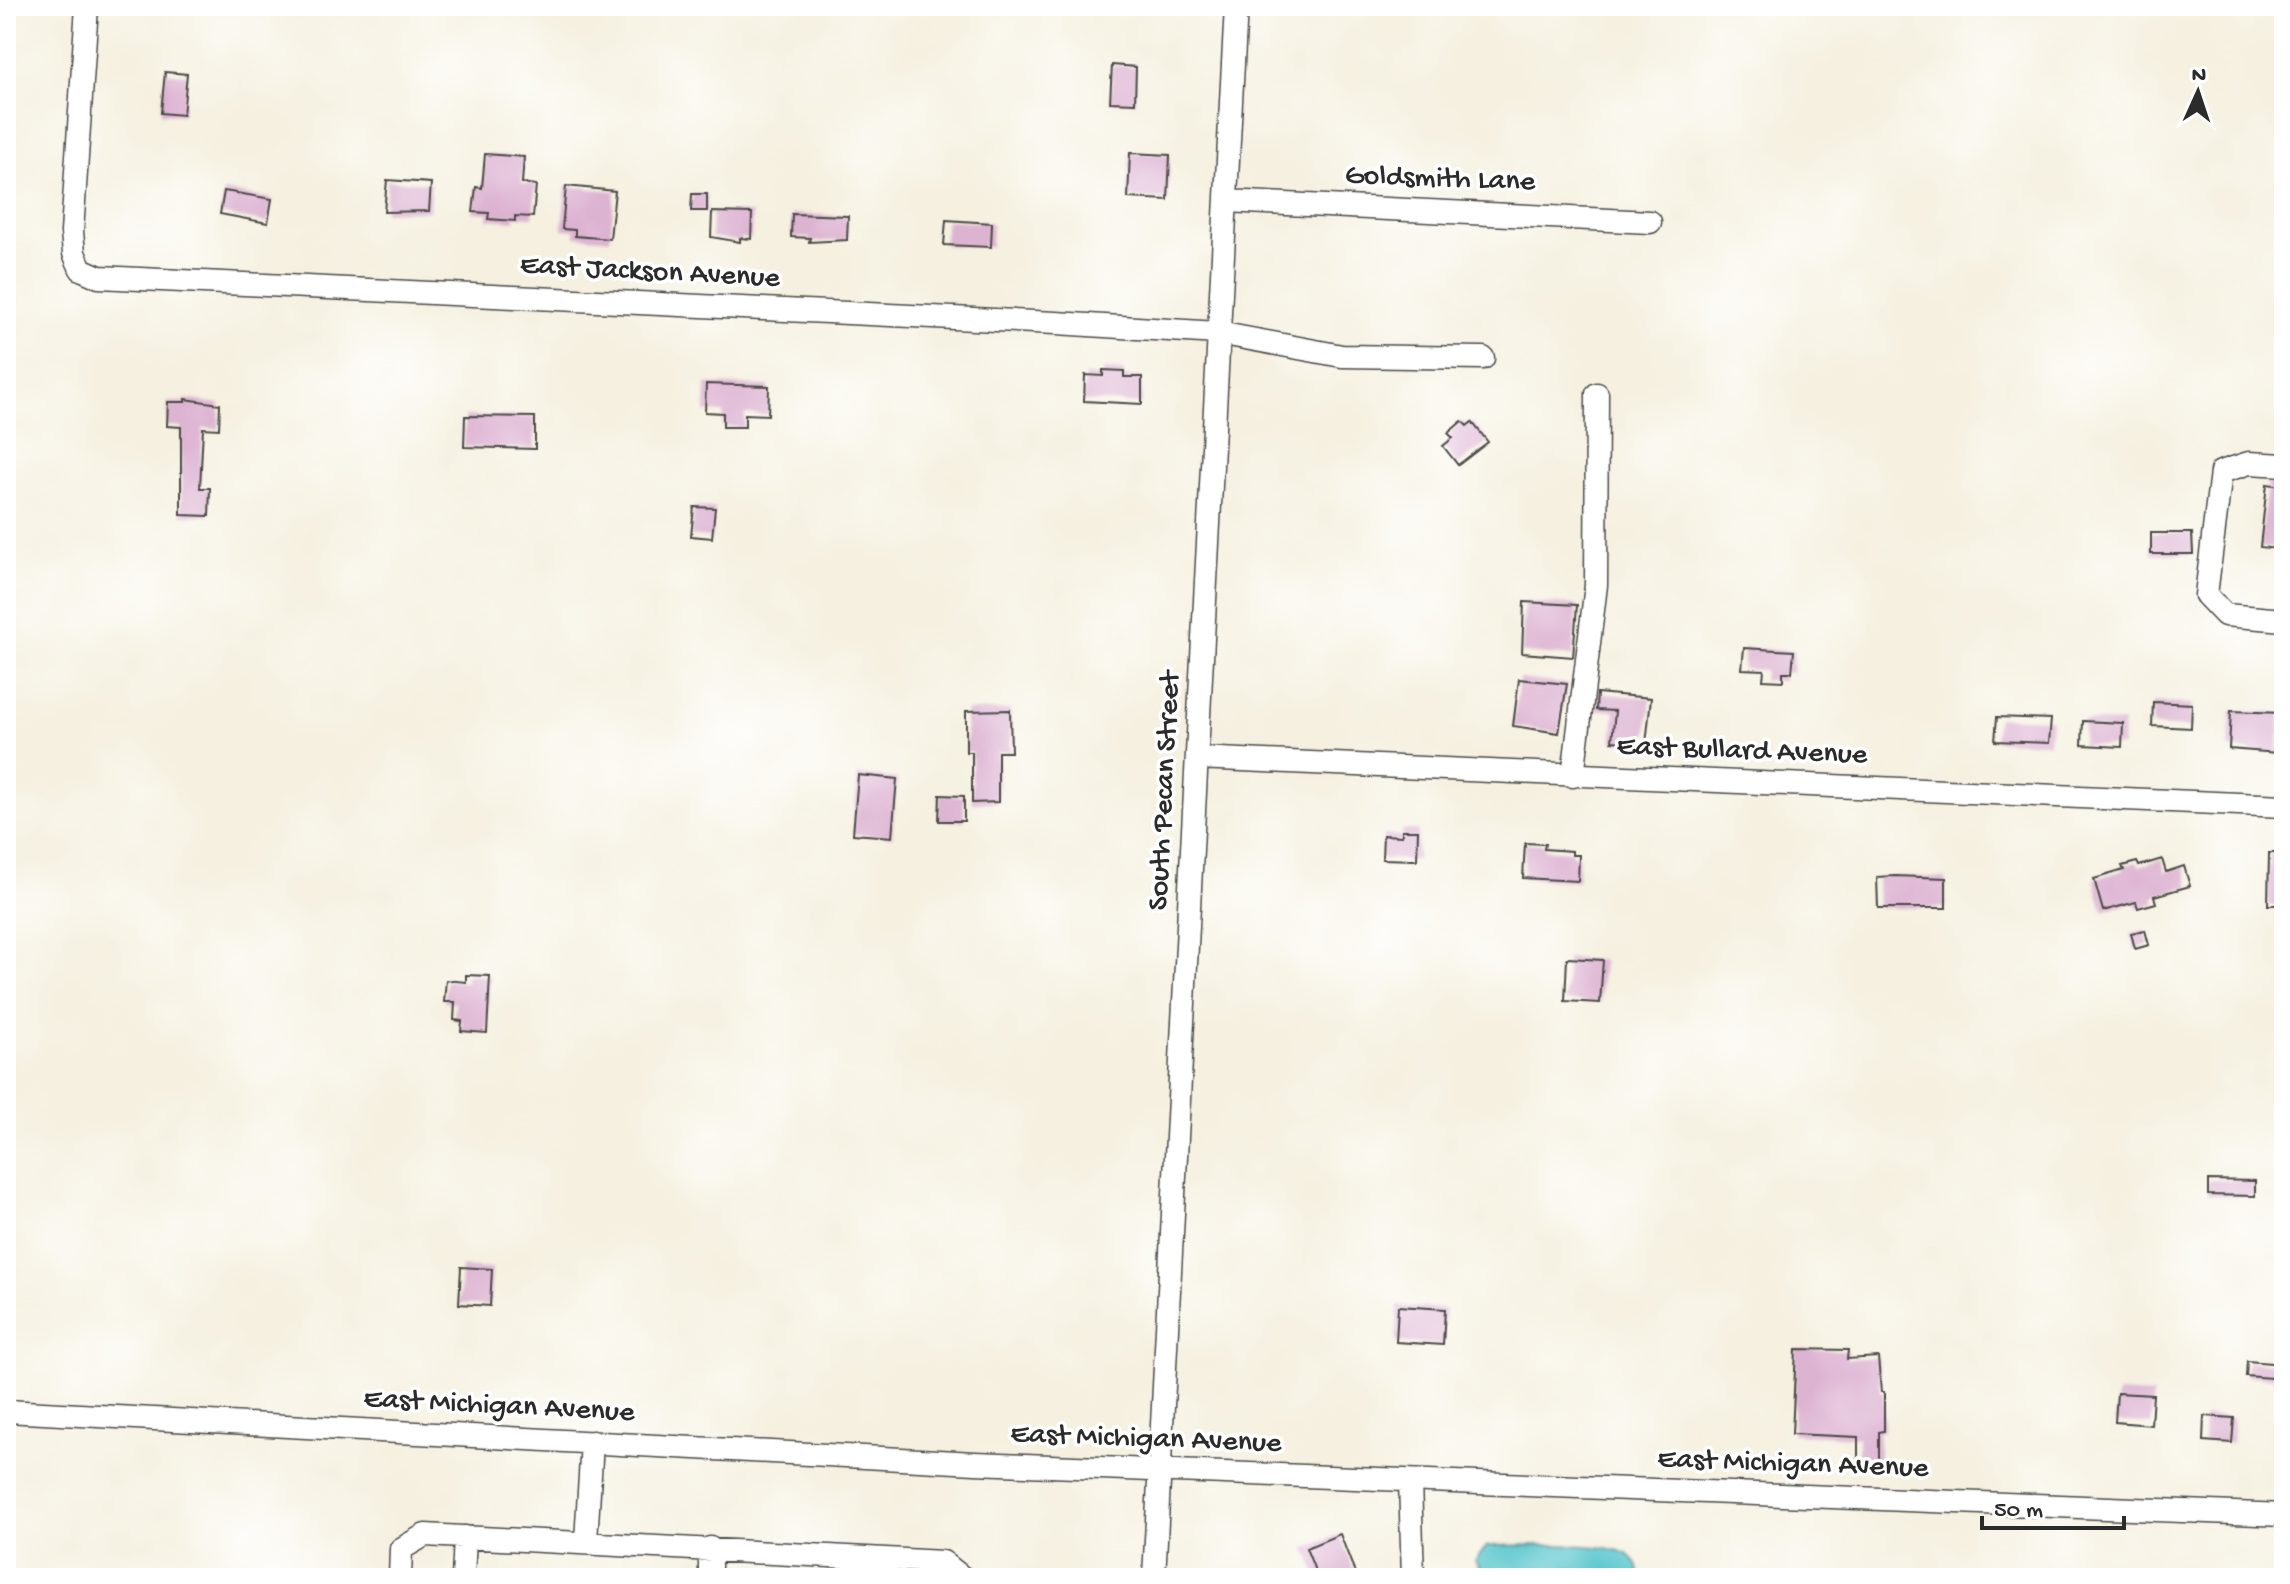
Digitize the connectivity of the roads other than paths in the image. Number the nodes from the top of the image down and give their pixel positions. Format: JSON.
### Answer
{"nodes":[{"id":1,"x":87,"y":6,"type":"edge"},
{"id":2,"x":1236,"y":6,"type":"edge"},
{"id":3,"x":1227,"y":201,"type":"junction"},
{"id":4,"x":1650,"y":222,"type":"dead end"},
{"id":5,"x":1218,"y":333,"type":"junction"},
{"id":6,"x":1483,"y":358,"type":"dead end"},
{"id":7,"x":1597,"y":394,"type":"dead end"},
{"id":8,"x":2284,"y":465,"type":"edge"},
{"id":9,"x":2284,"y":620,"type":"edge"},
{"id":10,"x":1197,"y":758,"type":"junction"},
{"id":11,"x":1573,"y":776,"type":"junction"},
{"id":12,"x":2284,"y":806,"type":"edge"},
{"id":13,"x":6,"y":1411,"type":"edge"},
{"id":14,"x":592,"y":1442,"type":"junction"},
{"id":15,"x":1160,"y":1471,"type":"junction"},
{"id":16,"x":1410,"y":1481,"type":"junction"},
{"id":17,"x":2284,"y":1515,"type":"edge"},
{"id":18,"x":465,"y":1537,"type":"junction"},
{"id":19,"x":586,"y":1541,"type":"junction"},
{"id":20,"x":710,"y":1548,"type":"junction"},
{"id":21,"x":400,"y":1578,"type":"edge"},
{"id":22,"x":463,"y":1578,"type":"edge"},
{"id":23,"x":710,"y":1578,"type":"edge"},
{"id":24,"x":963,"y":1578,"type":"edge"},
{"id":25,"x":1154,"y":1578,"type":"edge"},
{"id":26,"x":1413,"y":1578,"type":"edge"}],
"edges":[{"from":1,"to":5,"type":"street","name":"East Jackson Avenue"},
{"from":2,"to":3,"type":"street","name":"South Pecan Street"},
{"from":3,"to":4,"type":"street","name":"Goldsmith Lane"},
{"from":3,"to":5,"type":"street","name":"South Pecan Street"},
{"from":5,"to":6,"type":"street","name":"East Jackson Avenue"},
{"from":5,"to":10,"type":"street","name":"South Pecan Street"},
{"from":7,"to":11,"type":"street"},
{"from":8,"to":9,"type":"street"},
{"from":10,"to":11,"type":"street","name":"East Bullard Avenue"},
{"from":10,"to":15,"type":"street","name":"South Pecan Street"},
{"from":11,"to":12,"type":"street","name":"East Bullard Avenue"},
{"from":13,"to":14,"type":"street","name":"East Michigan Avenue"},
{"from":14,"to":15,"type":"street","name":"East Michigan Avenue"},
{"from":14,"to":19,"type":"street"},
{"from":15,"to":16,"type":"street","name":"East Michigan Avenue"},
{"from":15,"to":25,"type":"street","name":"South Pecan Street"},
{"from":16,"to":17,"type":"street","name":"East Michigan Avenue"},
{"from":16,"to":26,"type":"street"},
{"from":18,"to":19,"type":"street"},
{"from":18,"to":21,"type":"street"},
{"from":18,"to":22,"type":"street"},
{"from":19,"to":20,"type":"street"},
{"from":20,"to":23,"type":"street"},
{"from":20,"to":24,"type":"street"}]}
